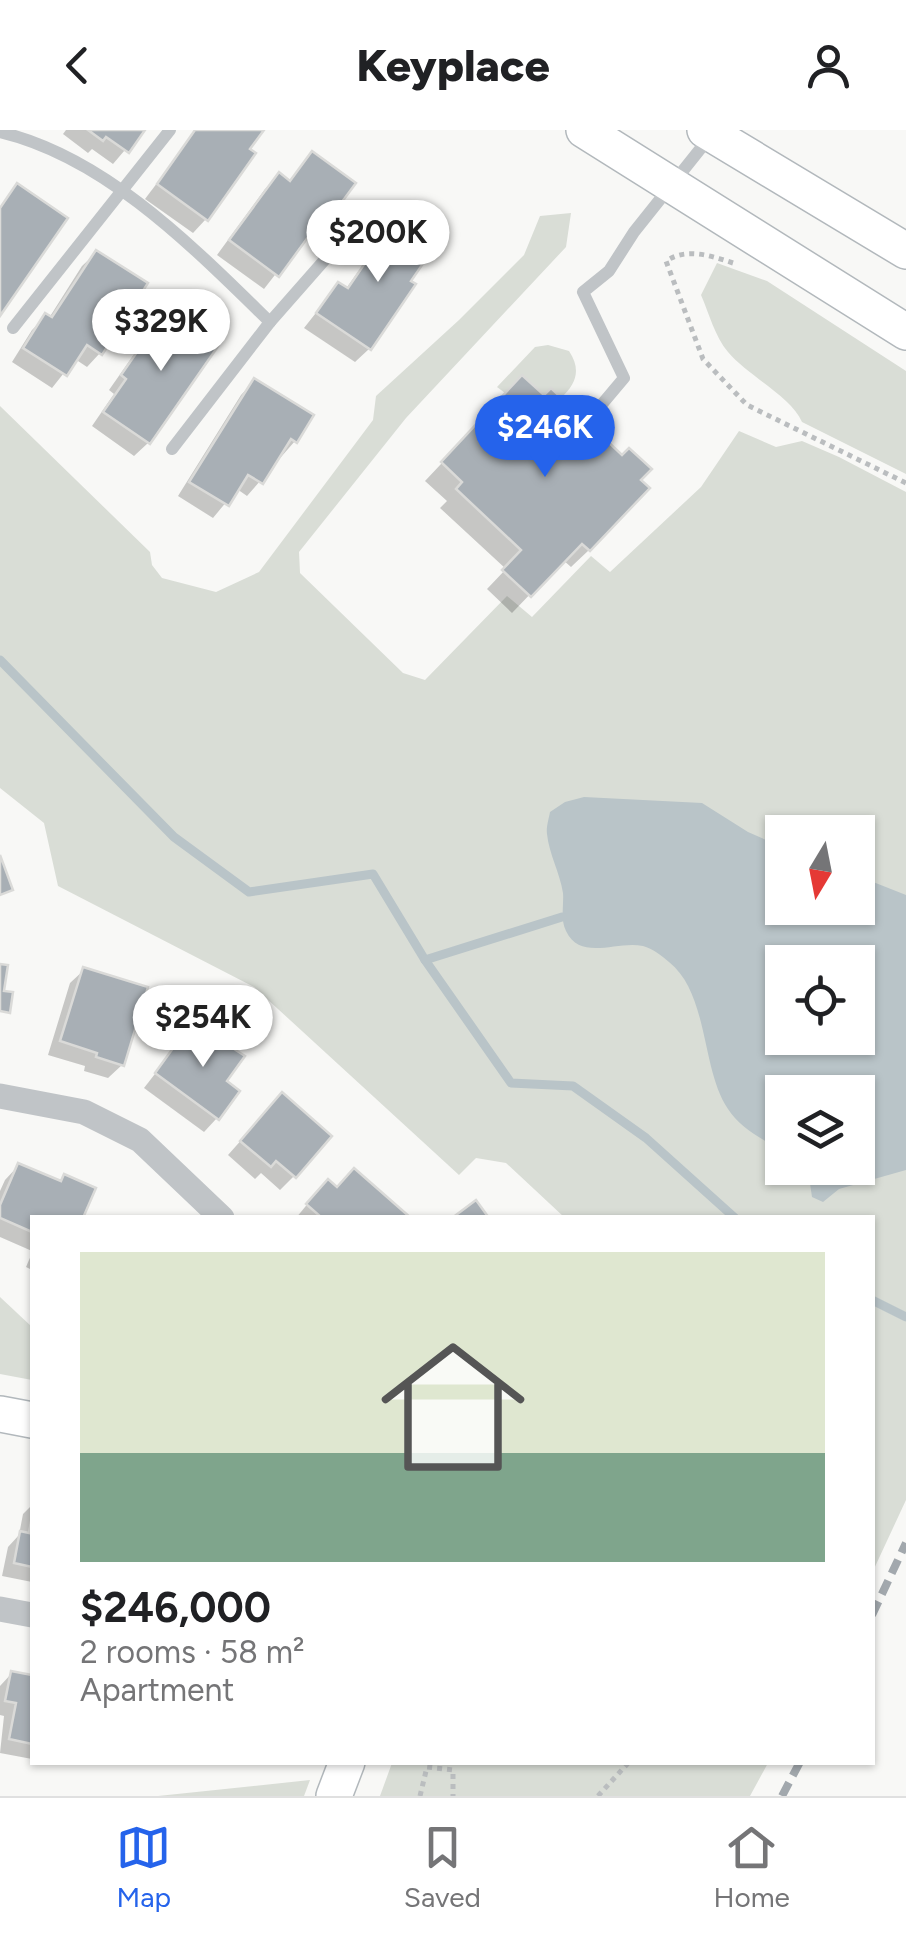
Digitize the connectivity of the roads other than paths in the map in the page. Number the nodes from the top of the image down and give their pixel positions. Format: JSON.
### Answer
{"nodes":[{"id":1,"x":170,"y":130,"type":"edge"},
{"id":2,"x":584,"y":130,"type":"edge"},
{"id":3,"x":0,"y":132,"type":"edge"},
{"id":4,"x":708,"y":132,"type":"edge"},
{"id":5,"x":671,"y":184,"type":"junction"},
{"id":6,"x":122,"y":194,"type":"junction"},
{"id":7,"x":372,"y":206,"type":"dead end"},
{"id":8,"x":906,"y":251,"type":"edge"},
{"id":9,"x":270,"y":322,"type":"junction"},
{"id":10,"x":13,"y":328,"type":"dead end"},
{"id":11,"x":906,"y":332,"type":"edge"},
{"id":12,"x":587,"y":422,"type":"dead end"},
{"id":13,"x":172,"y":449,"type":"dead end"},
{"id":14,"x":0,"y":1096,"type":"edge"},
{"id":15,"x":219,"y":1215,"type":"edge"},
{"id":16,"x":0,"y":1414,"type":"edge"},
{"id":17,"x":30,"y":1420,"type":"edge"},
{"id":18,"x":0,"y":1609,"type":"edge"},
{"id":19,"x":30,"y":1615,"type":"edge"},
{"id":20,"x":347,"y":1765,"type":"edge"},
{"id":21,"x":334,"y":1796,"type":"edge"}],
"edges":[{"from":1,"to":6,"type":"lane"},
{"from":2,"to":5,"type":"main road"},
{"from":3,"to":6,"type":"lane"},
{"from":4,"to":5,"type":"lane"},
{"from":4,"to":8,"type":"main road"},
{"from":5,"to":11,"type":"main road"},
{"from":5,"to":12,"type":"lane"},
{"from":6,"to":9,"type":"lane"},
{"from":6,"to":10,"type":"lane"},
{"from":7,"to":9,"type":"lane"},
{"from":9,"to":13,"type":"lane"},
{"from":14,"to":15,"type":"street"},
{"from":16,"to":17,"type":"main road"},
{"from":18,"to":19,"type":"street"},
{"from":20,"to":21,"type":"main road"}]}
